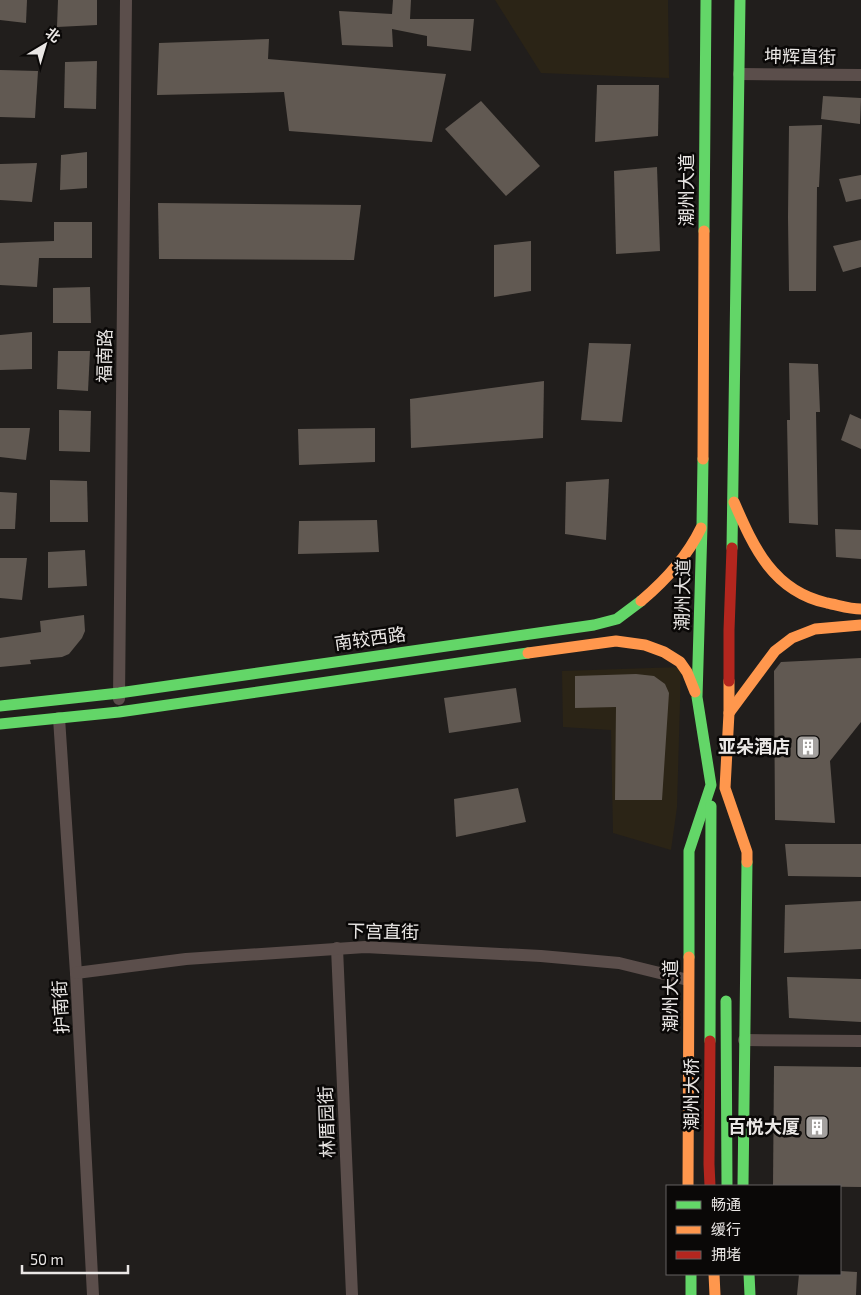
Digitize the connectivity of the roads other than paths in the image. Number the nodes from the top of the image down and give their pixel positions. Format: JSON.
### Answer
{"nodes":[{"id":1,"x":126,"y":0,"type":"edge"},
{"id":2,"x":706,"y":0,"type":"edge"},
{"id":3,"x":740,"y":0,"type":"edge"},
{"id":4,"x":739,"y":74,"type":"junction"},
{"id":5,"x":861,"y":75,"type":"edge"},
{"id":6,"x":733,"y":501,"type":"junction"},
{"id":7,"x":702,"y":526,"type":"junction"},
{"id":8,"x":861,"y":609,"type":"edge"},
{"id":9,"x":861,"y":625,"type":"edge"},
{"id":10,"x":119,"y":692,"type":"junction"},
{"id":11,"x":698,"y":697,"type":"junction"},
{"id":12,"x":0,"y":706,"type":"edge"},
{"id":13,"x":119,"y":712,"type":"junction"},
{"id":14,"x":729,"y":713,"type":"junction"},
{"id":15,"x":59,"y":718,"type":"junction"},
{"id":16,"x":0,"y":724,"type":"edge"},
{"id":17,"x":711,"y":785,"type":"junction"},
{"id":18,"x":725,"y":788,"type":"junction"},
{"id":19,"x":726,"y":826,"type":"dead end"},
{"id":20,"x":337,"y":948,"type":"junction"},
{"id":21,"x":76,"y":973,"type":"junction"},
{"id":22,"x":688,"y":980,"type":"junction"},
{"id":23,"x":726,"y":990,"type":"dead end"},
{"id":24,"x":744,"y":1040,"type":"junction"},
{"id":25,"x":861,"y":1041,"type":"edge"},
{"id":26,"x":688,"y":1185,"type":"edge"},
{"id":27,"x":710,"y":1185,"type":"edge"},
{"id":28,"x":726,"y":1185,"type":"edge"},
{"id":29,"x":744,"y":1185,"type":"edge"},
{"id":30,"x":714,"y":1275,"type":"edge"},
{"id":31,"x":749,"y":1275,"type":"edge"},
{"id":32,"x":93,"y":1295,"type":"edge"},
{"id":33,"x":352,"y":1295,"type":"edge"},
{"id":34,"x":715,"y":1295,"type":"edge"},
{"id":35,"x":750,"y":1295,"type":"edge"}],
"edges":[{"from":1,"to":10,"type":"street","name":"福南路"},
{"from":2,"to":7,"type":"main road","name":"潮州大道"},
{"from":3,"to":4,"type":"main road"},
{"from":4,"to":5,"type":"street","name":"坤辉直街"},
{"from":4,"to":6,"type":"main road"},
{"from":6,"to":8,"type":"main road"},
{"from":6,"to":14,"type":"main road"},
{"from":7,"to":10,"type":"main road","name":"南较西路"},
{"from":7,"to":11,"type":"main road","name":"潮州大道"},
{"from":9,"to":14,"type":"main road"},
{"from":10,"to":12,"type":"main road","name":"南较西路"},
{"from":10,"to":13,"type":"street","name":"福南路"},
{"from":11,"to":13,"type":"main road","name":"南较西路"},
{"from":11,"to":17,"type":"main road","name":"潮州大道"},
{"from":13,"to":15,"type":"main road","name":"南较西路"},
{"from":14,"to":18,"type":"main road"},
{"from":15,"to":16,"type":"main road","name":"南较西路"},
{"from":15,"to":21,"type":"street","name":"护南街"},
{"from":17,"to":22,"type":"main road","name":"潮州大道"},
{"from":17,"to":27,"type":"main road","name":"潮州大桥"},
{"from":18,"to":19,"type":"main road"},
{"from":18,"to":24,"type":"main road"},
{"from":20,"to":21,"type":"street","name":"下宫直街"},
{"from":20,"to":22,"type":"street","name":"下宫直街"},
{"from":20,"to":33,"type":"street","name":"林厝园街"},
{"from":21,"to":32,"type":"street","name":"护南街"},
{"from":22,"to":26,"type":"main road","name":"潮州大道"},
{"from":23,"to":28,"type":"main road","name":"潮州大桥"},
{"from":24,"to":25,"type":"street"},
{"from":24,"to":29,"type":"main road"},
{"from":30,"to":34,"type":"main road"},
{"from":31,"to":35,"type":"main road"}]}
